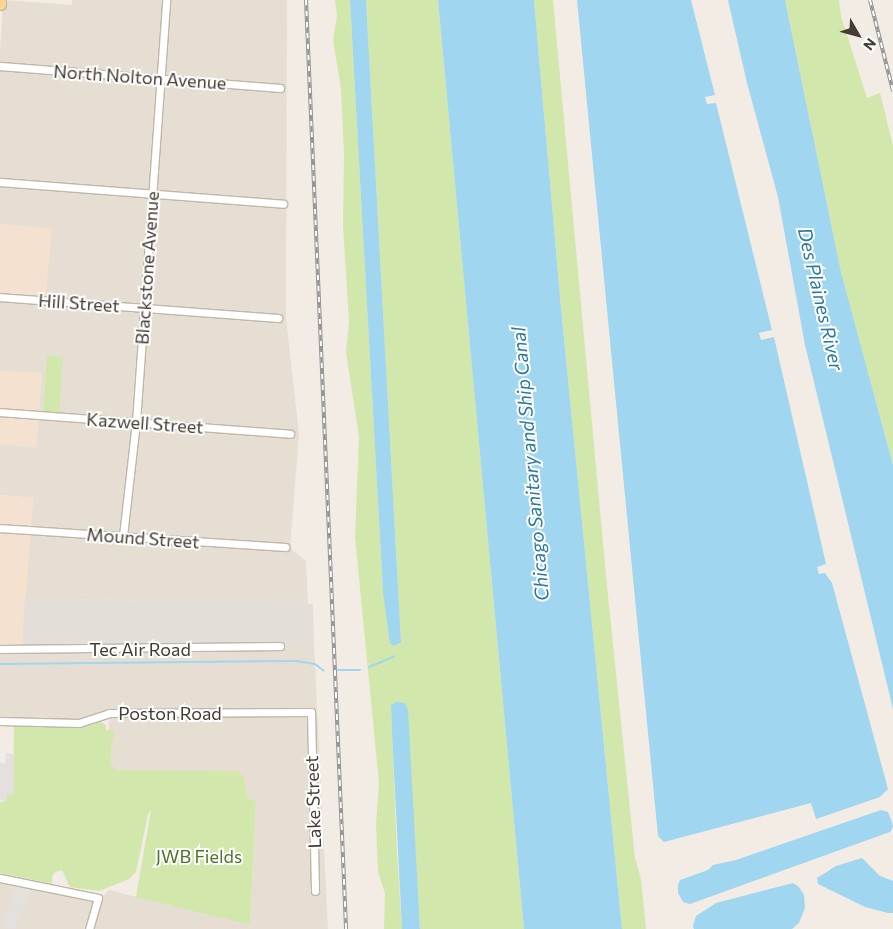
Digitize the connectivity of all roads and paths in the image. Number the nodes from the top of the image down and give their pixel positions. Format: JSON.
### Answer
{"nodes":[{"id":1,"x":0,"y":0,"type":"edge"},
{"id":2,"x":166,"y":0,"type":"edge"},
{"id":3,"x":0,"y":4,"type":"edge"},
{"id":4,"x":0,"y":66,"type":"edge"},
{"id":5,"x":160,"y":79,"type":"junction"},
{"id":6,"x":280,"y":88,"type":"dead end"},
{"id":7,"x":0,"y":182,"type":"edge"},
{"id":8,"x":153,"y":195,"type":"junction"},
{"id":9,"x":283,"y":204,"type":"dead end"},
{"id":10,"x":0,"y":297,"type":"edge"},
{"id":11,"x":144,"y":308,"type":"junction"},
{"id":12,"x":278,"y":318,"type":"dead end"},
{"id":13,"x":0,"y":412,"type":"edge"},
{"id":14,"x":136,"y":422,"type":"junction"},
{"id":15,"x":290,"y":434,"type":"dead end"},
{"id":16,"x":0,"y":528,"type":"edge"},
{"id":17,"x":123,"y":536,"type":"junction"},
{"id":18,"x":286,"y":547,"type":"dead end"},
{"id":19,"x":280,"y":646,"type":"dead end"},
{"id":20,"x":0,"y":649,"type":"edge"},
{"id":21,"x":311,"y":712,"type":"joint"},
{"id":22,"x":0,"y":721,"type":"edge"},
{"id":23,"x":0,"y":878,"type":"edge"},
{"id":24,"x":315,"y":891,"type":"dead end"},
{"id":25,"x":89,"y":929,"type":"edge"}],
"edges":[{"from":1,"to":3,"type":"main road"},
{"from":2,"to":5,"type":"street","name":"Blackstone Avenue"},
{"from":4,"to":5,"type":"street","name":"North Nolton Avenue"},
{"from":5,"to":6,"type":"street","name":"North Nolton Avenue"},
{"from":5,"to":8,"type":"street","name":"Blackstone Avenue"},
{"from":7,"to":8,"type":"street"},
{"from":8,"to":9,"type":"street"},
{"from":8,"to":11,"type":"street","name":"Blackstone Avenue"},
{"from":10,"to":11,"type":"street","name":"Hill Street"},
{"from":11,"to":12,"type":"street","name":"Hill Street"},
{"from":11,"to":14,"type":"street","name":"Blackstone Avenue"},
{"from":13,"to":14,"type":"street","name":"Kazwell Street"},
{"from":14,"to":15,"type":"street","name":"Kazwell Street"},
{"from":14,"to":17,"type":"street","name":"Blackstone Avenue"},
{"from":16,"to":17,"type":"street","name":"Mound Street"},
{"from":17,"to":18,"type":"street","name":"Mound Street"},
{"from":19,"to":20,"type":"street","name":"Tec Air Road"},
{"from":21,"to":22,"type":"street","name":"Poston Road"},
{"from":21,"to":24,"type":"street","name":"Lake Street"},
{"from":23,"to":25,"type":"street"}]}
